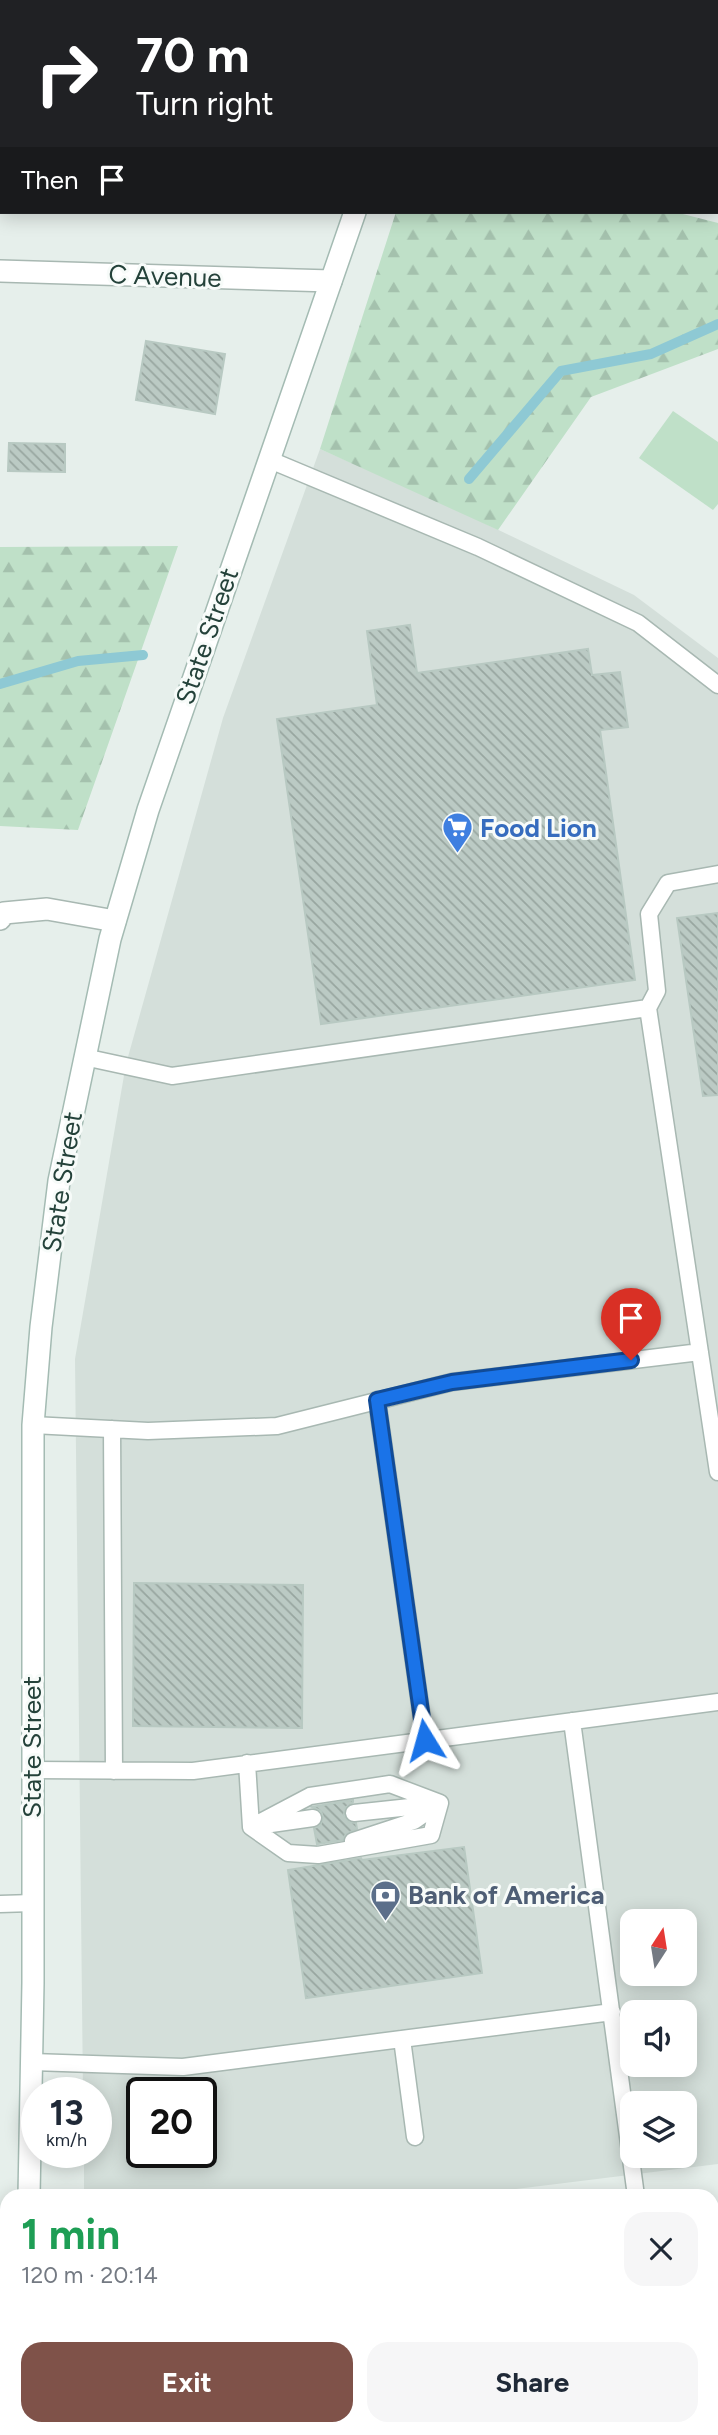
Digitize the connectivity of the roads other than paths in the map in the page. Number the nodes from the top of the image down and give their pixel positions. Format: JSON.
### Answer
{"nodes":[{"id":1,"x":354,"y":214,"type":"edge"},
{"id":2,"x":0,"y":271,"type":"edge"},
{"id":3,"x":331,"y":281,"type":"junction"},
{"id":4,"x":270,"y":460,"type":"junction"},
{"id":5,"x":718,"y":685,"type":"edge"},
{"id":6,"x":718,"y":874,"type":"edge"},
{"id":7,"x":0,"y":899,"type":"edge"},
{"id":8,"x":47,"y":909,"type":"junction"},
{"id":9,"x":0,"y":919,"type":"edge"},
{"id":10,"x":116,"y":921,"type":"junction"},
{"id":11,"x":648,"y":1008,"type":"junction"},
{"id":12,"x":84,"y":1057,"type":"junction"},
{"id":13,"x":700,"y":1352,"type":"junction"},
{"id":14,"x":377,"y":1400,"type":"junction"},
{"id":15,"x":33,"y":1425,"type":"junction"},
{"id":16,"x":112,"y":1429,"type":"junction"},
{"id":17,"x":718,"y":1472,"type":"edge"},
{"id":18,"x":718,"y":1702,"type":"edge"},
{"id":19,"x":572,"y":1721,"type":"junction"},
{"id":20,"x":425,"y":1740,"type":"junction"},
{"id":21,"x":247,"y":1763,"type":"junction"},
{"id":22,"x":32,"y":1770,"type":"junction"},
{"id":23,"x":114,"y":1771,"type":"junction"},
{"id":24,"x":440,"y":1803,"type":"junction"},
{"id":25,"x":354,"y":1813,"type":"dead end"},
{"id":26,"x":313,"y":1818,"type":"dead end"},
{"id":27,"x":251,"y":1826,"type":"junction"},
{"id":28,"x":33,"y":1903,"type":"junction"},
{"id":29,"x":0,"y":1904,"type":"edge"},
{"id":30,"x":612,"y":2012,"type":"junction"},
{"id":31,"x":402,"y":2039,"type":"junction"},
{"id":32,"x":32,"y":2062,"type":"junction"},
{"id":33,"x":415,"y":2137,"type":"dead end"},
{"id":34,"x":29,"y":2189,"type":"edge"},
{"id":35,"x":635,"y":2189,"type":"edge"}],
"edges":[{"from":1,"to":3,"type":"main road","name":"State Street"},
{"from":2,"to":3,"type":"main road","name":"C Avenue"},
{"from":3,"to":4,"type":"main road","name":"State Street"},
{"from":4,"to":5,"type":"lane"},
{"from":4,"to":10,"type":"main road","name":"State Street"},
{"from":6,"to":11,"type":"lane"},
{"from":7,"to":8,"type":"main road"},
{"from":8,"to":9,"type":"main road"},
{"from":8,"to":10,"type":"main road"},
{"from":10,"to":12,"type":"main road","name":"State Street"},
{"from":11,"to":12,"type":"lane"},
{"from":11,"to":13,"type":"lane"},
{"from":12,"to":15,"type":"main road","name":"State Street"},
{"from":13,"to":14,"type":"lane"},
{"from":13,"to":17,"type":"lane"},
{"from":14,"to":16,"type":"lane"},
{"from":14,"to":20,"type":"lane"},
{"from":15,"to":16,"type":"lane"},
{"from":15,"to":22,"type":"main road","name":"State Street"},
{"from":16,"to":23,"type":"lane"},
{"from":18,"to":19,"type":"lane"},
{"from":19,"to":20,"type":"lane"},
{"from":19,"to":30,"type":"lane"},
{"from":20,"to":21,"type":"lane"},
{"from":21,"to":23,"type":"lane"},
{"from":21,"to":27,"type":"lane"},
{"from":22,"to":23,"type":"lane"},
{"from":22,"to":28,"type":"main road","name":"State Street"},
{"from":24,"to":25,"type":"lane"},
{"from":24,"to":27,"type":"lane"},
{"from":24,"to":27,"type":"lane"},
{"from":26,"to":27,"type":"lane"},
{"from":28,"to":29,"type":"lane"},
{"from":28,"to":32,"type":"main road","name":"State Street"},
{"from":30,"to":31,"type":"lane"},
{"from":30,"to":35,"type":"lane"},
{"from":31,"to":32,"type":"lane"},
{"from":31,"to":33,"type":"lane"},
{"from":32,"to":34,"type":"main road","name":"State Street"}]}
